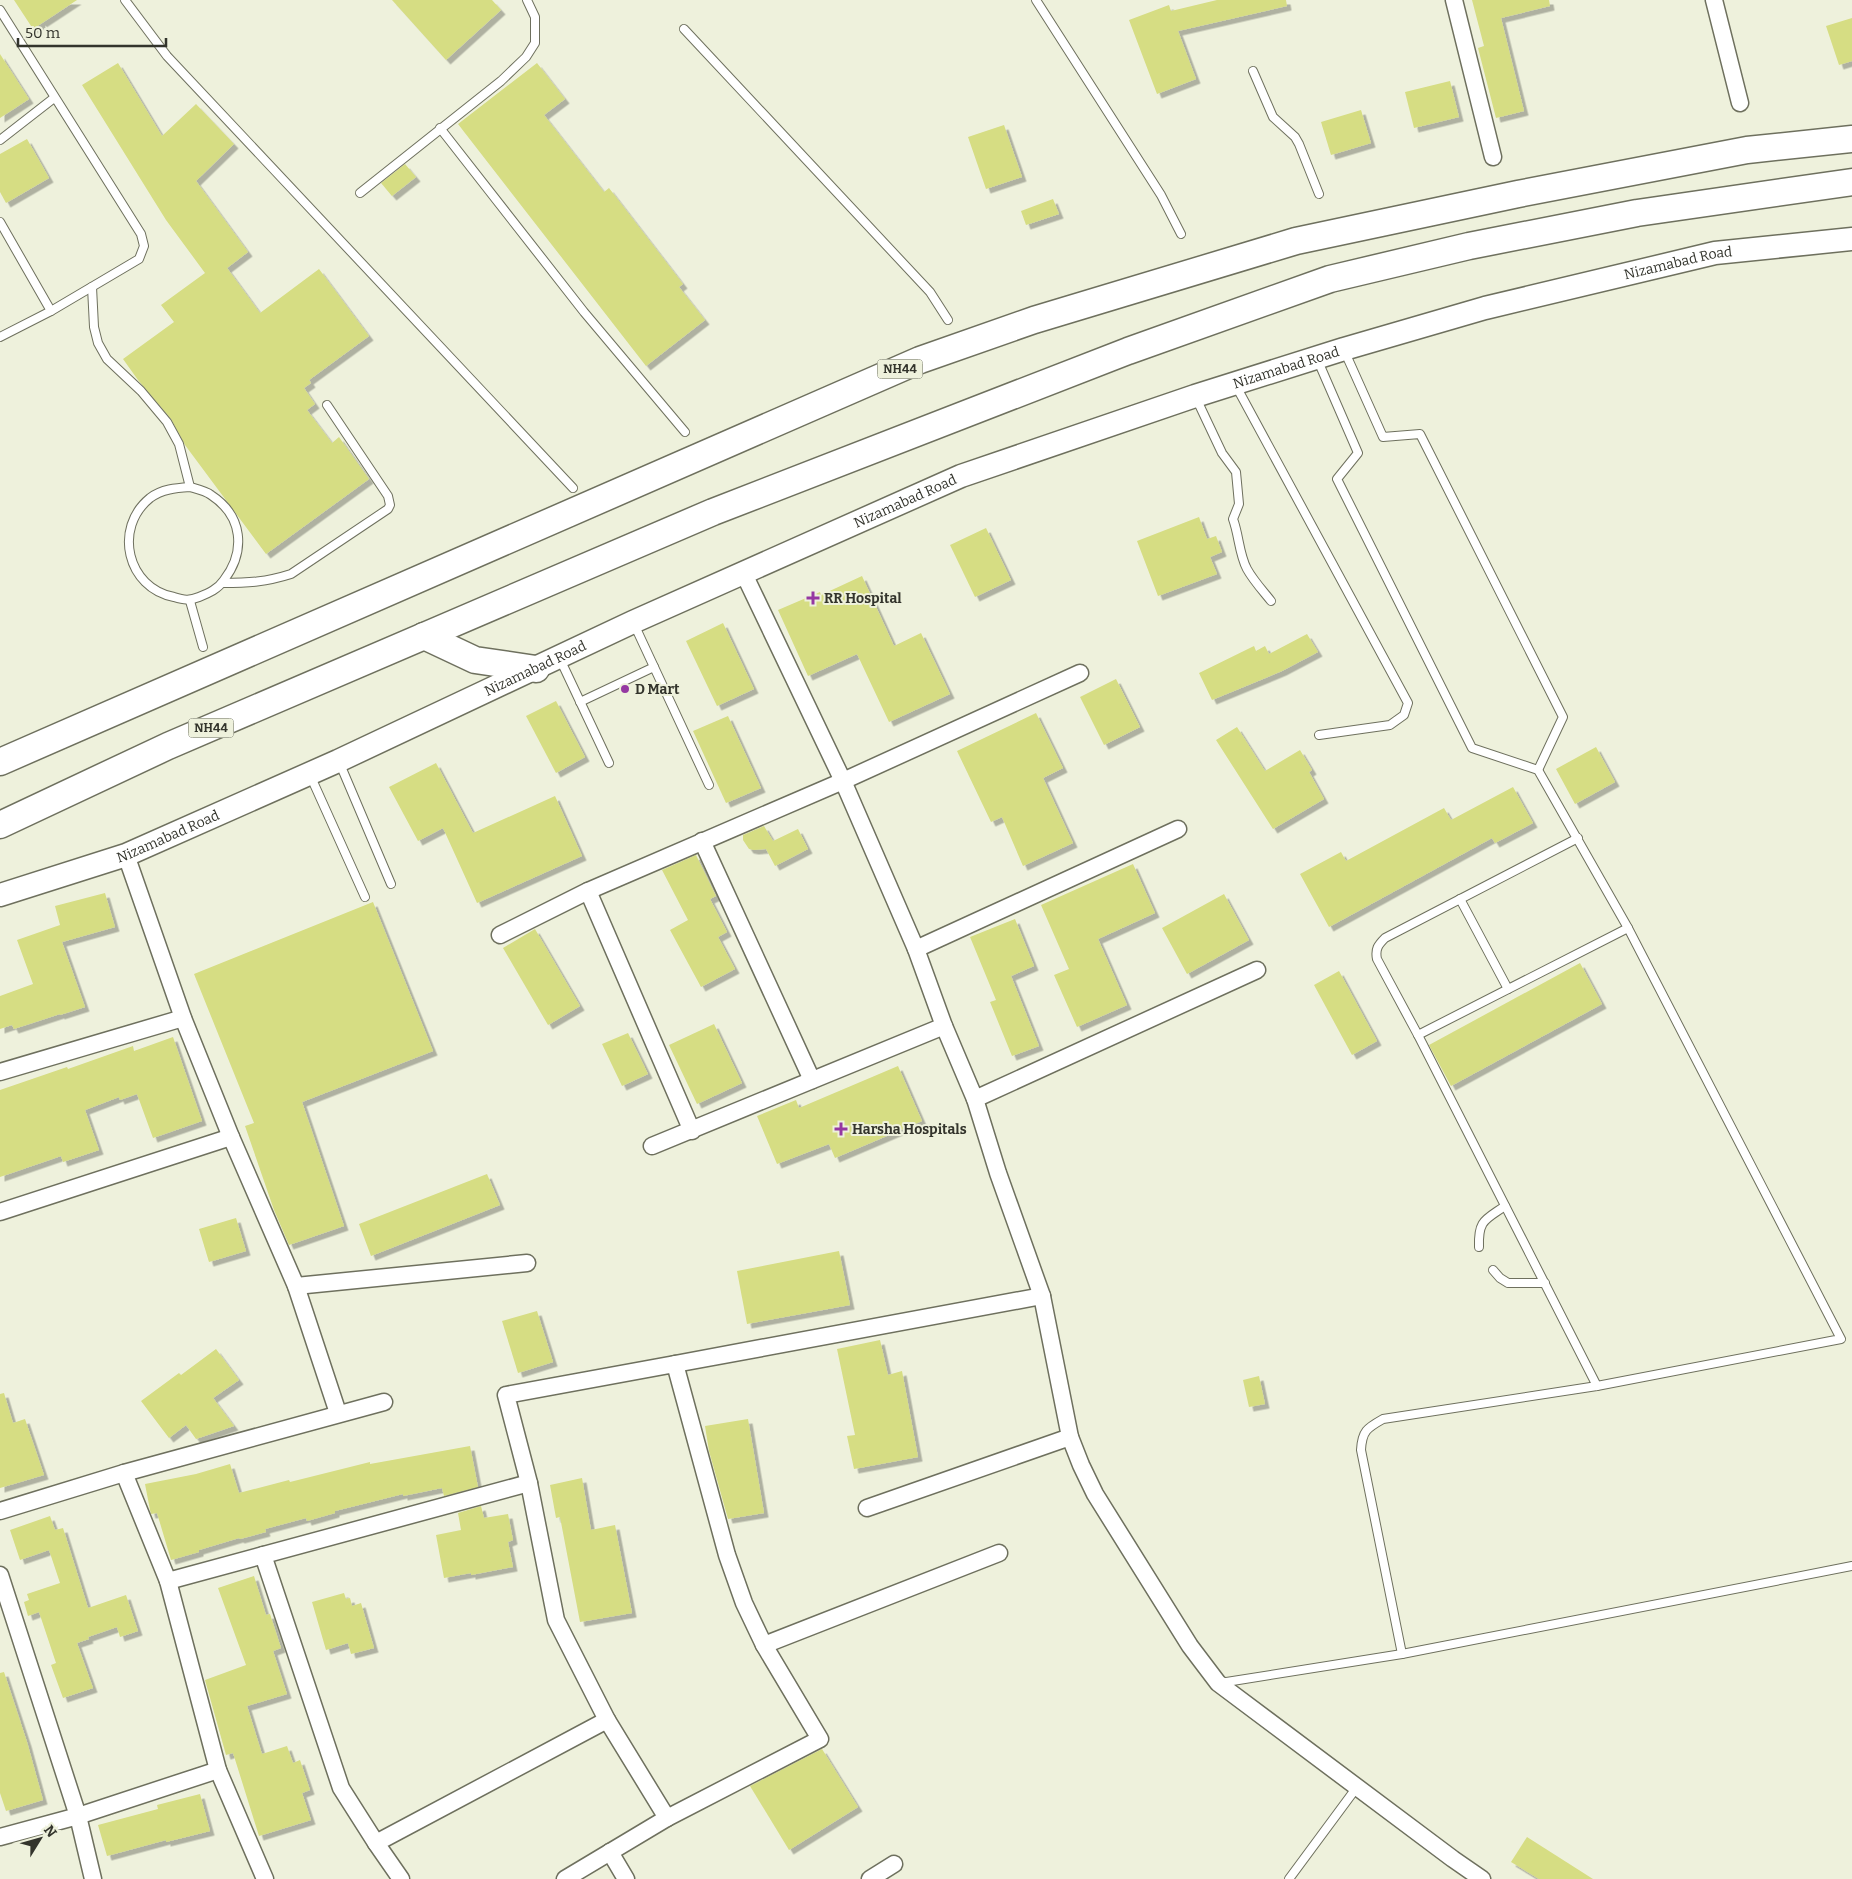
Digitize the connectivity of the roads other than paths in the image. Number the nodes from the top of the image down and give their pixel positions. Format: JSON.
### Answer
{"nodes":[{"id":1,"x":124,"y":0,"type":"edge"},
{"id":2,"x":527,"y":0,"type":"edge"},
{"id":3,"x":1036,"y":0,"type":"edge"},
{"id":4,"x":1454,"y":0,"type":"edge"},
{"id":5,"x":1714,"y":0,"type":"edge"},
{"id":6,"x":0,"y":10,"type":"edge"},
{"id":7,"x":684,"y":29,"type":"dead end"},
{"id":8,"x":1254,"y":71,"type":"dead end"},
{"id":9,"x":54,"y":98,"type":"junction"},
{"id":10,"x":1740,"y":103,"type":"dead end"},
{"id":11,"x":440,"y":128,"type":"junction"},
{"id":12,"x":1852,"y":139,"type":"edge"},
{"id":13,"x":0,"y":140,"type":"edge"},
{"id":14,"x":1493,"y":157,"type":"dead end"},
{"id":15,"x":1852,"y":182,"type":"edge"},
{"id":16,"x":360,"y":193,"type":"dead end"},
{"id":17,"x":1319,"y":194,"type":"dead end"},
{"id":18,"x":0,"y":222,"type":"edge"},
{"id":19,"x":1181,"y":234,"type":"dead end"},
{"id":20,"x":1852,"y":239,"type":"edge"},
{"id":21,"x":92,"y":287,"type":"junction"},
{"id":22,"x":51,"y":311,"type":"junction"},
{"id":23,"x":948,"y":320,"type":"dead end"},
{"id":24,"x":0,"y":337,"type":"edge"},
{"id":25,"x":1344,"y":349,"type":"junction"},
{"id":26,"x":1317,"y":358,"type":"junction"},
{"id":27,"x":1235,"y":384,"type":"junction"},
{"id":28,"x":1195,"y":396,"type":"junction"},
{"id":29,"x":327,"y":404,"type":"dead end"},
{"id":30,"x":685,"y":432,"type":"dead end"},
{"id":31,"x":190,"y":487,"type":"junction"},
{"id":32,"x":573,"y":488,"type":"dead end"},
{"id":33,"x":744,"y":574,"type":"junction"},
{"id":34,"x":223,"y":583,"type":"junction"},
{"id":35,"x":190,"y":601,"type":"junction"},
{"id":36,"x":1271,"y":601,"type":"dead end"},
{"id":37,"x":633,"y":622,"type":"junction"},
{"id":38,"x":424,"y":636,"type":"junction"},
{"id":39,"x":203,"y":647,"type":"dead end"},
{"id":40,"x":548,"y":663,"type":"junction"},
{"id":41,"x":654,"y":666,"type":"junction"},
{"id":42,"x":1080,"y":672,"type":"dead end"},
{"id":43,"x":580,"y":702,"type":"junction"},
{"id":44,"x":1319,"y":735,"type":"dead end"},
{"id":45,"x":338,"y":761,"type":"junction"},
{"id":46,"x":0,"y":762,"type":"edge"},
{"id":47,"x":609,"y":763,"type":"dead end"},
{"id":48,"x":1538,"y":770,"type":"junction"},
{"id":49,"x":310,"y":774,"type":"junction"},
{"id":50,"x":843,"y":781,"type":"junction"},
{"id":51,"x":708,"y":785,"type":"dead end"},
{"id":52,"x":0,"y":825,"type":"edge"},
{"id":53,"x":1178,"y":829,"type":"dead end"},
{"id":54,"x":1578,"y":838,"type":"junction"},
{"id":55,"x":702,"y":841,"type":"junction"},
{"id":56,"x":126,"y":855,"type":"junction"},
{"id":57,"x":390,"y":884,"type":"dead end"},
{"id":58,"x":588,"y":891,"type":"junction"},
{"id":59,"x":0,"y":895,"type":"edge"},
{"id":60,"x":365,"y":897,"type":"dead end"},
{"id":61,"x":1460,"y":899,"type":"junction"},
{"id":62,"x":1628,"y":928,"type":"junction"},
{"id":63,"x":500,"y":934,"type":"dead end"},
{"id":64,"x":916,"y":949,"type":"junction"},
{"id":65,"x":1257,"y":970,"type":"dead end"},
{"id":66,"x":1508,"y":989,"type":"junction"},
{"id":67,"x":184,"y":1018,"type":"junction"},
{"id":68,"x":944,"y":1026,"type":"junction"},
{"id":69,"x":1418,"y":1035,"type":"junction"},
{"id":70,"x":0,"y":1072,"type":"edge"},
{"id":71,"x":812,"y":1080,"type":"junction"},
{"id":72,"x":975,"y":1099,"type":"junction"},
{"id":73,"x":692,"y":1131,"type":"junction"},
{"id":74,"x":231,"y":1137,"type":"junction"},
{"id":75,"x":652,"y":1146,"type":"dead end"},
{"id":76,"x":1506,"y":1206,"type":"junction"},
{"id":77,"x":0,"y":1212,"type":"edge"},
{"id":78,"x":1479,"y":1246,"type":"dead end"},
{"id":79,"x":527,"y":1263,"type":"dead end"},
{"id":80,"x":1493,"y":1270,"type":"dead end"},
{"id":81,"x":1545,"y":1283,"type":"junction"},
{"id":82,"x":296,"y":1286,"type":"junction"},
{"id":83,"x":1042,"y":1296,"type":"junction"},
{"id":84,"x":675,"y":1364,"type":"junction"},
{"id":85,"x":1597,"y":1386,"type":"junction"},
{"id":86,"x":384,"y":1402,"type":"dead end"},
{"id":87,"x":338,"y":1413,"type":"junction"},
{"id":88,"x":1070,"y":1437,"type":"junction"},
{"id":89,"x":124,"y":1473,"type":"junction"},
{"id":90,"x":529,"y":1484,"type":"junction"},
{"id":91,"x":867,"y":1508,"type":"dead end"},
{"id":92,"x":0,"y":1511,"type":"edge"},
{"id":93,"x":999,"y":1553,"type":"dead end"},
{"id":94,"x":264,"y":1555,"type":"junction"},
{"id":95,"x":1852,"y":1566,"type":"edge"},
{"id":96,"x":0,"y":1575,"type":"edge"},
{"id":97,"x":168,"y":1581,"type":"junction"},
{"id":98,"x":764,"y":1644,"type":"junction"},
{"id":99,"x":1402,"y":1654,"type":"junction"},
{"id":100,"x":1218,"y":1683,"type":"junction"},
{"id":101,"x":607,"y":1720,"type":"junction"},
{"id":102,"x":218,"y":1770,"type":"junction"},
{"id":103,"x":1357,"y":1788,"type":"junction"},
{"id":104,"x":78,"y":1816,"type":"junction"},
{"id":105,"x":667,"y":1818,"type":"junction"},
{"id":106,"x":0,"y":1837,"type":"edge"},
{"id":107,"x":376,"y":1843,"type":"junction"},
{"id":108,"x":610,"y":1852,"type":"junction"},
{"id":109,"x":894,"y":1864,"type":"dead end"},
{"id":110,"x":92,"y":1879,"type":"edge"},
{"id":111,"x":265,"y":1879,"type":"edge"},
{"id":112,"x":401,"y":1879,"type":"edge"},
{"id":113,"x":565,"y":1879,"type":"edge"},
{"id":114,"x":626,"y":1879,"type":"edge"},
{"id":115,"x":870,"y":1879,"type":"edge"},
{"id":116,"x":1289,"y":1879,"type":"edge"},
{"id":117,"x":1482,"y":1879,"type":"edge"}],
"edges":[{"from":1,"to":32,"type":"lane"},
{"from":2,"to":11,"type":"lane"},
{"from":3,"to":19,"type":"lane"},
{"from":4,"to":14,"type":"street"},
{"from":5,"to":10,"type":"street"},
{"from":6,"to":9,"type":"lane"},
{"from":7,"to":23,"type":"lane"},
{"from":8,"to":17,"type":"lane"},
{"from":9,"to":13,"type":"lane"},
{"from":9,"to":21,"type":"lane"},
{"from":11,"to":16,"type":"lane"},
{"from":11,"to":30,"type":"lane"},
{"from":12,"to":46,"type":"highway","number":"NH44"},
{"from":15,"to":38,"type":"highway","number":"NH44"},
{"from":18,"to":22,"type":"lane"},
{"from":20,"to":25,"type":"main road","name":"Nizamabad Road"},
{"from":21,"to":22,"type":"lane"},
{"from":21,"to":31,"type":"lane"},
{"from":22,"to":24,"type":"lane"},
{"from":25,"to":26,"type":"main road","name":"Nizamabad Road"},
{"from":25,"to":48,"type":"lane"},
{"from":26,"to":27,"type":"main road","name":"Nizamabad Road"},
{"from":26,"to":48,"type":"lane"},
{"from":27,"to":28,"type":"main road","name":"Nizamabad Road"},
{"from":27,"to":44,"type":"lane"},
{"from":28,"to":33,"type":"main road","name":"Nizamabad Road"},
{"from":28,"to":36,"type":"lane"},
{"from":29,"to":34,"type":"lane"},
{"from":31,"to":34,"type":"lane"},
{"from":31,"to":35,"type":"lane"},
{"from":33,"to":37,"type":"main road","name":"Nizamabad Road"},
{"from":33,"to":50,"type":"street"},
{"from":34,"to":35,"type":"lane"},
{"from":35,"to":39,"type":"lane"},
{"from":37,"to":40,"type":"main road","name":"Nizamabad Road"},
{"from":37,"to":41,"type":"lane"},
{"from":38,"to":40,"type":"highway"},
{"from":38,"to":52,"type":"highway","number":"NH44"},
{"from":40,"to":43,"type":"lane"},
{"from":40,"to":45,"type":"main road","name":"Nizamabad Road"},
{"from":41,"to":43,"type":"lane"},
{"from":41,"to":51,"type":"lane"},
{"from":42,"to":50,"type":"street"},
{"from":43,"to":47,"type":"lane"},
{"from":45,"to":49,"type":"main road","name":"Nizamabad Road"},
{"from":45,"to":57,"type":"lane"},
{"from":48,"to":54,"type":"lane"},
{"from":49,"to":56,"type":"main road","name":"Nizamabad Road"},
{"from":49,"to":60,"type":"lane"},
{"from":50,"to":55,"type":"street"},
{"from":50,"to":64,"type":"street"},
{"from":53,"to":64,"type":"street"},
{"from":54,"to":61,"type":"lane"},
{"from":54,"to":62,"type":"lane"},
{"from":55,"to":58,"type":"street"},
{"from":55,"to":71,"type":"street"},
{"from":56,"to":59,"type":"main road","name":"Nizamabad Road"},
{"from":56,"to":67,"type":"street"},
{"from":58,"to":63,"type":"street"},
{"from":58,"to":73,"type":"street"},
{"from":61,"to":66,"type":"lane"},
{"from":61,"to":69,"type":"lane"},
{"from":62,"to":66,"type":"lane"},
{"from":62,"to":85,"type":"lane"},
{"from":64,"to":68,"type":"street"},
{"from":65,"to":72,"type":"street"},
{"from":66,"to":69,"type":"lane"},
{"from":67,"to":70,"type":"street"},
{"from":67,"to":74,"type":"street"},
{"from":68,"to":71,"type":"street"},
{"from":68,"to":72,"type":"street"},
{"from":69,"to":76,"type":"lane"},
{"from":71,"to":73,"type":"street"},
{"from":72,"to":83,"type":"street"},
{"from":73,"to":75,"type":"street"},
{"from":74,"to":77,"type":"street"},
{"from":74,"to":82,"type":"street"},
{"from":76,"to":78,"type":"lane"},
{"from":76,"to":81,"type":"lane"},
{"from":79,"to":82,"type":"street"},
{"from":80,"to":81,"type":"lane"},
{"from":81,"to":85,"type":"lane"},
{"from":82,"to":87,"type":"street"},
{"from":83,"to":84,"type":"street"},
{"from":83,"to":88,"type":"street"},
{"from":84,"to":90,"type":"street"},
{"from":84,"to":98,"type":"street"},
{"from":85,"to":99,"type":"lane"},
{"from":86,"to":87,"type":"street"},
{"from":87,"to":89,"type":"street"},
{"from":88,"to":91,"type":"street"},
{"from":88,"to":100,"type":"street"},
{"from":89,"to":92,"type":"street"},
{"from":89,"to":97,"type":"street"},
{"from":90,"to":94,"type":"street"},
{"from":90,"to":101,"type":"street"},
{"from":93,"to":98,"type":"street"},
{"from":94,"to":97,"type":"street"},
{"from":94,"to":107,"type":"street"},
{"from":95,"to":99,"type":"lane"},
{"from":96,"to":104,"type":"street"},
{"from":97,"to":102,"type":"street"},
{"from":98,"to":105,"type":"street"},
{"from":99,"to":100,"type":"lane"},
{"from":100,"to":103,"type":"street"},
{"from":101,"to":105,"type":"street"},
{"from":101,"to":107,"type":"street"},
{"from":102,"to":104,"type":"street"},
{"from":102,"to":111,"type":"street"},
{"from":103,"to":116,"type":"lane"},
{"from":103,"to":117,"type":"street"},
{"from":104,"to":106,"type":"street"},
{"from":104,"to":110,"type":"street"},
{"from":105,"to":108,"type":"street"},
{"from":107,"to":112,"type":"street"},
{"from":108,"to":113,"type":"street"},
{"from":108,"to":114,"type":"street"},
{"from":109,"to":115,"type":"street"}]}
